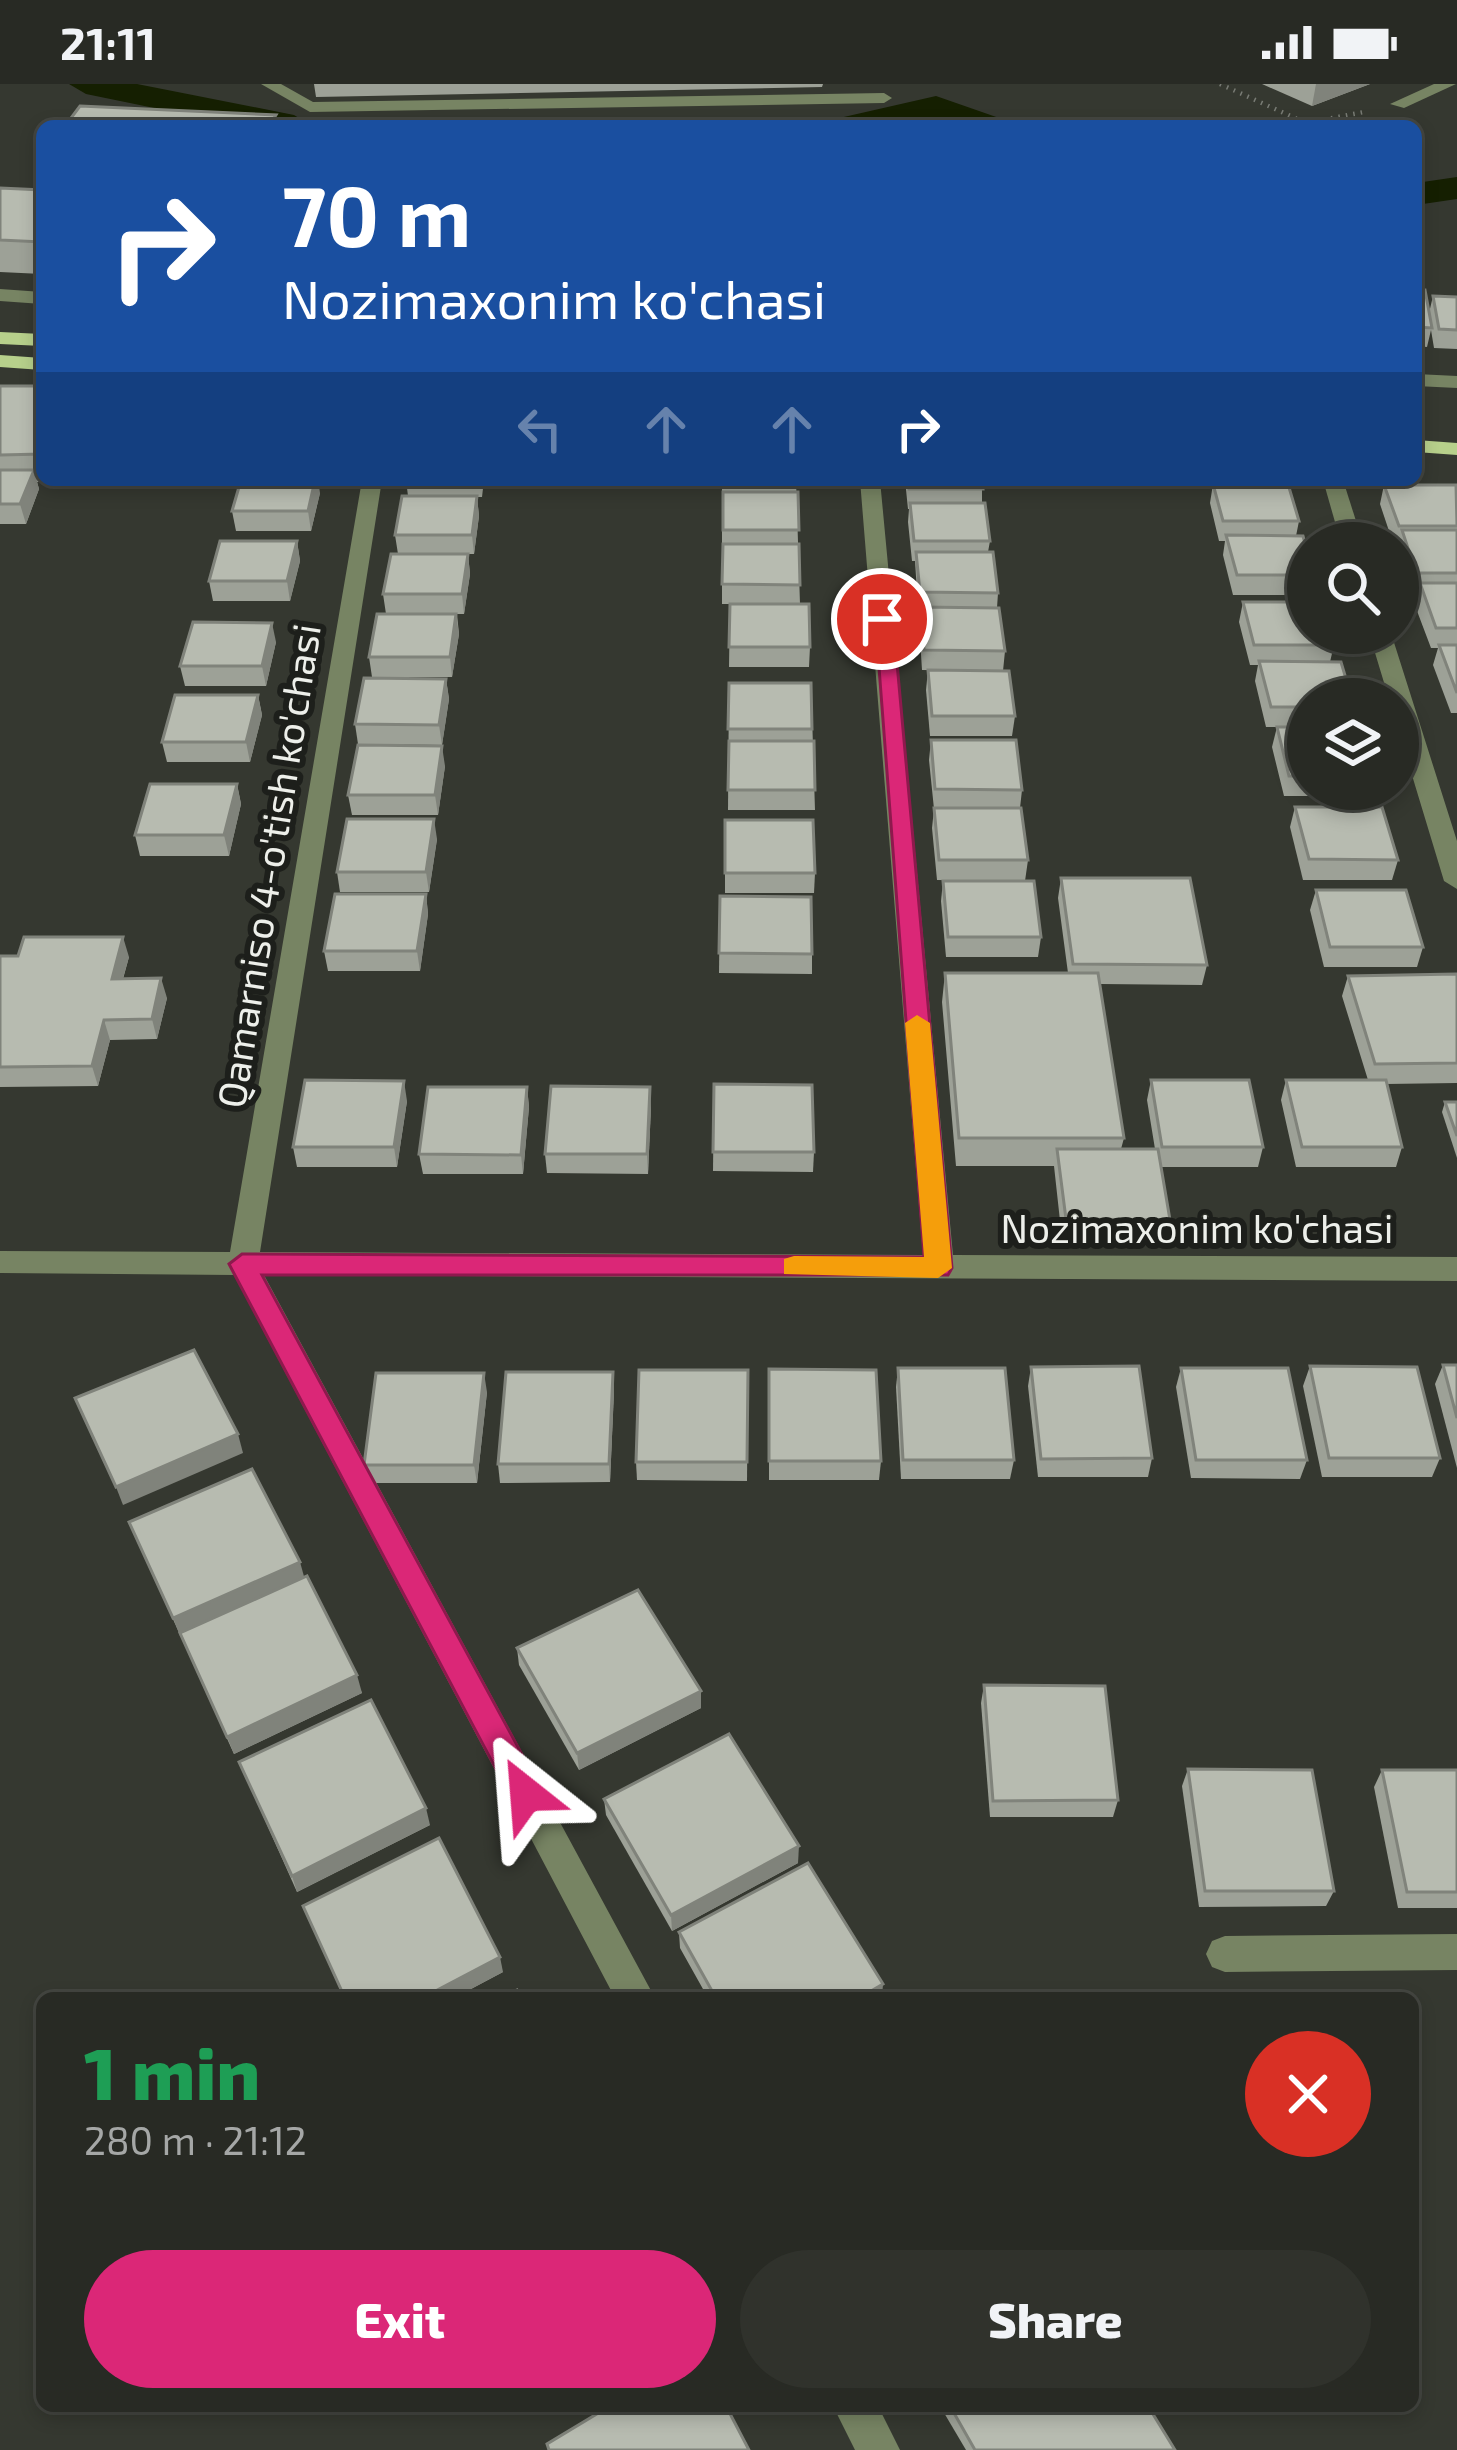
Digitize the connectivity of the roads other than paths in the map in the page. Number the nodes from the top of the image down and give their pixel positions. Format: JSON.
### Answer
{"nodes":[{"id":1,"x":269,"y":84,"type":"edge"},
{"id":2,"x":1448,"y":84,"type":"edge"},
{"id":3,"x":884,"y":98,"type":"edge"},
{"id":4,"x":1398,"y":104,"type":"road end"},
{"id":5,"x":0,"y":295,"type":"edge"},
{"id":6,"x":36,"y":298,"type":"edge"},
{"id":7,"x":0,"y":338,"type":"edge"},
{"id":8,"x":36,"y":340,"type":"edge"},
{"id":9,"x":0,"y":362,"type":"edge"},
{"id":10,"x":36,"y":364,"type":"edge"},
{"id":11,"x":1422,"y":380,"type":"edge"},
{"id":12,"x":1457,"y":382,"type":"edge"},
{"id":13,"x":1422,"y":426,"type":"edge"},
{"id":14,"x":1457,"y":428,"type":"edge"},
{"id":15,"x":1422,"y":446,"type":"edge"},
{"id":16,"x":1457,"y":449,"type":"edge"},
{"id":17,"x":371,"y":486,"type":"edge"},
{"id":18,"x":871,"y":486,"type":"edge"},
{"id":19,"x":1335,"y":486,"type":"edge"},
{"id":20,"x":1346,"y":522,"type":"edge"},
{"id":21,"x":1388,"y":654,"type":"edge"},
{"id":22,"x":1444,"y":800,"type":"edge"},
{"id":23,"x":1457,"y":880,"type":"edge"},
{"id":24,"x":0,"y":1262,"type":"edge"},
{"id":25,"x":242,"y":1264,"type":"junction"},
{"id":26,"x":938,"y":1268,"type":"junction"},
{"id":27,"x":1457,"y":1269,"type":"edge"},
{"id":28,"x":1457,"y":1952,"type":"edge"},
{"id":29,"x":1225,"y":1954,"type":"dead end"},
{"id":30,"x":633,"y":1992,"type":"edge"},
{"id":31,"x":858,"y":2412,"type":"edge"},
{"id":32,"x":878,"y":2450,"type":"edge"}],
"edges":[{"from":1,"to":3,"type":"street"},
{"from":2,"to":4,"type":"street"},
{"from":5,"to":6,"type":"street"},
{"from":7,"to":8,"type":"main road"},
{"from":9,"to":10,"type":"main road"},
{"from":11,"to":12,"type":"street"},
{"from":13,"to":14,"type":"main road"},
{"from":15,"to":16,"type":"main road"},
{"from":17,"to":25,"type":"street","name":"Qamarniso 4-o'tish ko'chasi"},
{"from":18,"to":26,"type":"street"},
{"from":19,"to":20,"type":"street"},
{"from":21,"to":22,"type":"street"},
{"from":22,"to":23,"type":"street"},
{"from":24,"to":25,"type":"street","name":"Nozimaxonim ko'chasi"},
{"from":25,"to":26,"type":"street","name":"Nozimaxonim ko'chasi"},
{"from":25,"to":30,"type":"street"},
{"from":26,"to":27,"type":"street","name":"Nozimaxonim ko'chasi"},
{"from":28,"to":29,"type":"street"},
{"from":31,"to":32,"type":"street"}]}
